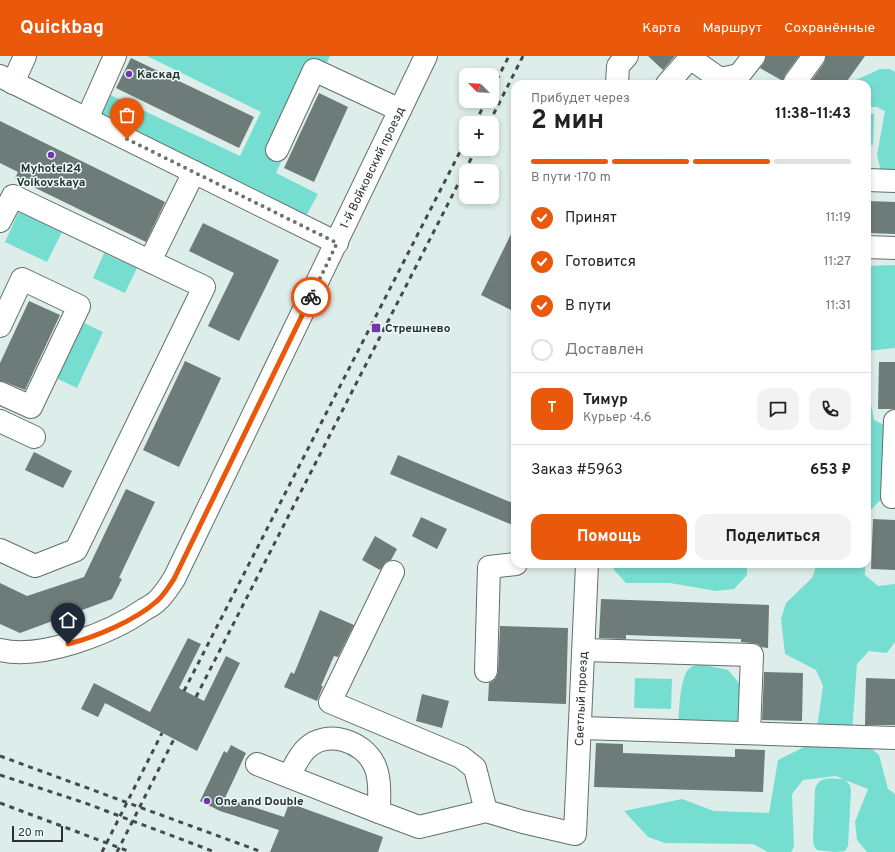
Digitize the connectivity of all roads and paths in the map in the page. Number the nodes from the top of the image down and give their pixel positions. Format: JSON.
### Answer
{"nodes":[{"id":1,"x":24,"y":56,"type":"edge"},
{"id":2,"x":115,"y":56,"type":"edge"},
{"id":3,"x":426,"y":56,"type":"edge"},
{"id":4,"x":626,"y":56,"type":"edge"},
{"id":5,"x":754,"y":56,"type":"edge"},
{"id":6,"x":814,"y":56,"type":"edge"},
{"id":7,"x":691,"y":57,"type":"edge"},
{"id":8,"x":7,"y":80,"type":"edge"},
{"id":9,"x":617,"y":80,"type":"edge"},
{"id":10,"x":671,"y":80,"type":"edge"},
{"id":11,"x":796,"y":80,"type":"edge"},
{"id":12,"x":400,"y":110,"type":"junction"},
{"id":13,"x":87,"y":119,"type":"junction"},
{"id":14,"x":277,"y":150,"type":"dead end"},
{"id":15,"x":194,"y":172,"type":"junction"},
{"id":16,"x":871,"y":180,"type":"edge"},
{"id":17,"x":895,"y":181,"type":"edge"},
{"id":18,"x":0,"y":221,"type":"edge"},
{"id":19,"x":337,"y":243,"type":"junction"},
{"id":20,"x":871,"y":247,"type":"edge"},
{"id":21,"x":895,"y":248,"type":"edge"},
{"id":22,"x":150,"y":262,"type":"junction"},
{"id":23,"x":0,"y":326,"type":"edge"},
{"id":24,"x":0,"y":393,"type":"edge"},
{"id":25,"x":0,"y":421,"type":"edge"},
{"id":26,"x":895,"y":421,"type":"edge"},
{"id":27,"x":34,"y":438,"type":"dead end"},
{"id":28,"x":892,"y":497,"type":"dead end"},
{"id":29,"x":0,"y":550,"type":"edge"},
{"id":30,"x":511,"y":565,"type":"edge"},
{"id":31,"x":587,"y":568,"type":"edge"},
{"id":32,"x":393,"y":572,"type":"dead end"},
{"id":33,"x":0,"y":650,"type":"edge"},
{"id":34,"x":584,"y":650,"type":"junction"},
{"id":35,"x":486,"y":671,"type":"dead end"},
{"id":36,"x":581,"y":728,"type":"junction"},
{"id":37,"x":749,"y":733,"type":"junction"},
{"id":38,"x":895,"y":738,"type":"edge"},
{"id":39,"x":257,"y":764,"type":"dead end"},
{"id":40,"x":289,"y":776,"type":"junction"},
{"id":41,"x":486,"y":811,"type":"junction"},
{"id":42,"x":379,"y":812,"type":"junction"}],
"edges":[{"from":1,"to":8,"type":"street"},
{"from":2,"to":13,"type":"street"},
{"from":3,"to":12,"type":"street","name":"1-й Войковский проезд"},
{"from":4,"to":9,"type":"street"},
{"from":5,"to":7,"type":"street"},
{"from":6,"to":11,"type":"street"},
{"from":7,"to":10,"type":"street"},
{"from":8,"to":13,"type":"street"},
{"from":12,"to":14,"type":"street"},
{"from":12,"to":19,"type":"street","name":"1-й Войковский проезд"},
{"from":13,"to":15,"type":"street"},
{"from":15,"to":19,"type":"street"},
{"from":15,"to":22,"type":"street"},
{"from":16,"to":17,"type":"street"},
{"from":18,"to":22,"type":"street"},
{"from":19,"to":33,"type":"street","name":"1-й Войковский проезд"},
{"from":20,"to":21,"type":"street"},
{"from":22,"to":29,"type":"street"},
{"from":23,"to":24,"type":"street"},
{"from":25,"to":27,"type":"street"},
{"from":26,"to":28,"type":"street"},
{"from":30,"to":35,"type":"street"},
{"from":31,"to":34,"type":"street","name":"Светлый проезд"},
{"from":32,"to":41,"type":"street"},
{"from":34,"to":36,"type":"street","name":"Светлый проезд"},
{"from":34,"to":37,"type":"street"},
{"from":36,"to":37,"type":"street"},
{"from":36,"to":41,"type":"street","name":"Светлый проезд"},
{"from":37,"to":38,"type":"street"},
{"from":39,"to":40,"type":"street"},
{"from":40,"to":42,"type":"street"},
{"from":40,"to":42,"type":"street"},
{"from":41,"to":42,"type":"street"}]}
